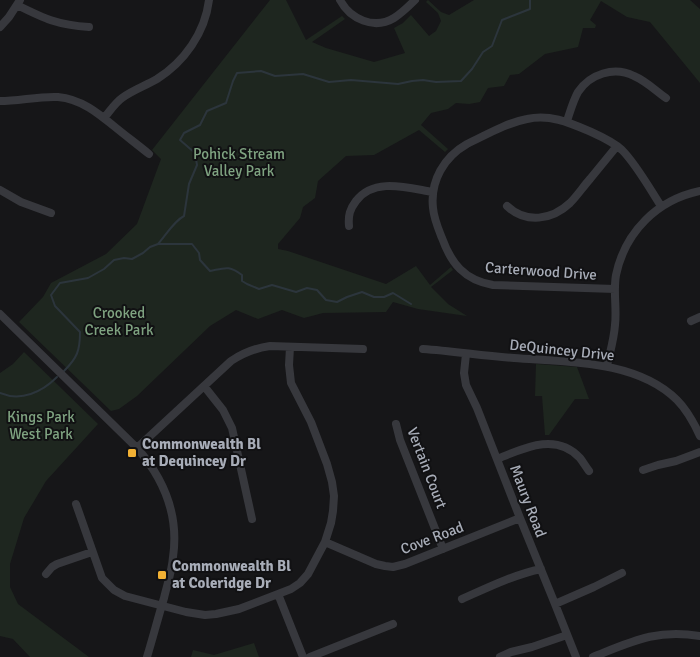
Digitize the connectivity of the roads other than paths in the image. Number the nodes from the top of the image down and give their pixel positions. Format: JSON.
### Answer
{"nodes":[{"id":1,"x":209,"y":0,"type":"edge"},
{"id":2,"x":340,"y":0,"type":"edge"},
{"id":3,"x":416,"y":0,"type":"edge"},
{"id":4,"x":19,"y":2,"type":"edge"},
{"id":5,"x":0,"y":27,"type":"edge"},
{"id":6,"x":89,"y":27,"type":"dead end"},
{"id":7,"x":666,"y":98,"type":"dead end"},
{"id":8,"x":0,"y":101,"type":"edge"},
{"id":9,"x":104,"y":118,"type":"junction"},
{"id":10,"x":567,"y":121,"type":"junction"},
{"id":11,"x":616,"y":146,"type":"junction"},
{"id":12,"x":149,"y":154,"type":"dead end"},
{"id":13,"x":0,"y":190,"type":"edge"},
{"id":14,"x":700,"y":191,"type":"edge"},
{"id":15,"x":433,"y":192,"type":"junction"},
{"id":16,"x":508,"y":206,"type":"dead end"},
{"id":17,"x":661,"y":206,"type":"junction"},
{"id":18,"x":51,"y":213,"type":"dead end"},
{"id":19,"x":349,"y":226,"type":"dead end"},
{"id":20,"x":615,"y":289,"type":"junction"},
{"id":21,"x":0,"y":314,"type":"edge"},
{"id":22,"x":700,"y":318,"type":"edge"},
{"id":23,"x":691,"y":321,"type":"dead end"},
{"id":24,"x":290,"y":347,"type":"junction"},
{"id":25,"x":423,"y":349,"type":"dead end"},
{"id":26,"x":363,"y":350,"type":"dead end"},
{"id":27,"x":466,"y":354,"type":"junction"},
{"id":28,"x":607,"y":366,"type":"junction"},
{"id":29,"x":204,"y":386,"type":"junction"},
{"id":30,"x":396,"y":424,"type":"dead end"},
{"id":31,"x":700,"y":436,"type":"edge"},
{"id":32,"x":137,"y":448,"type":"junction"},
{"id":33,"x":700,"y":452,"type":"edge"},
{"id":34,"x":497,"y":459,"type":"junction"},
{"id":35,"x":643,"y":470,"type":"dead end"},
{"id":36,"x":589,"y":471,"type":"dead end"},
{"id":37,"x":76,"y":504,"type":"dead end"},
{"id":38,"x":520,"y":518,"type":"junction"},
{"id":39,"x":252,"y":519,"type":"dead end"},
{"id":40,"x":325,"y":542,"type":"junction"},
{"id":41,"x":443,"y":549,"type":"junction"},
{"id":42,"x":92,"y":552,"type":"junction"},
{"id":43,"x":541,"y":569,"type":"junction"},
{"id":44,"x":622,"y":573,"type":"dead end"},
{"id":45,"x":46,"y":574,"type":"dead end"},
{"id":46,"x":278,"y":594,"type":"junction"},
{"id":47,"x":462,"y":599,"type":"dead end"},
{"id":48,"x":556,"y":604,"type":"junction"},
{"id":49,"x":161,"y":606,"type":"junction"},
{"id":50,"x":393,"y":624,"type":"dead end"},
{"id":51,"x":567,"y":635,"type":"junction"},
{"id":52,"x":700,"y":636,"type":"edge"},
{"id":53,"x":147,"y":657,"type":"edge"},
{"id":54,"x":303,"y":657,"type":"edge"},
{"id":55,"x":310,"y":657,"type":"edge"},
{"id":56,"x":500,"y":657,"type":"edge"},
{"id":57,"x":576,"y":657,"type":"edge"},
{"id":58,"x":593,"y":657,"type":"edge"}],
"edges":[{"from":1,"to":9,"type":"street"},
{"from":2,"to":3,"type":"street"},
{"from":4,"to":5,"type":"street"},
{"from":4,"to":6,"type":"street"},
{"from":7,"to":10,"type":"street"},
{"from":8,"to":9,"type":"street"},
{"from":9,"to":12,"type":"street"},
{"from":10,"to":11,"type":"street","name":"Carterwood Drive"},
{"from":10,"to":15,"type":"street","name":"Carterwood Drive"},
{"from":11,"to":16,"type":"street"},
{"from":11,"to":17,"type":"street","name":"Carterwood Drive"},
{"from":13,"to":18,"type":"street"},
{"from":14,"to":17,"type":"street"},
{"from":15,"to":19,"type":"street"},
{"from":15,"to":20,"type":"street","name":"Carterwood Drive"},
{"from":17,"to":20,"type":"street"},
{"from":20,"to":28,"type":"street"},
{"from":21,"to":32,"type":"street"},
{"from":22,"to":23,"type":"street"},
{"from":24,"to":26,"type":"street"},
{"from":24,"to":29,"type":"street"},
{"from":24,"to":40,"type":"street"},
{"from":25,"to":27,"type":"street","name":"DeQuincey Drive"},
{"from":27,"to":28,"type":"street","name":"DeQuincey Drive"},
{"from":27,"to":34,"type":"street","name":"Maury Road"},
{"from":28,"to":31,"type":"street","name":"DeQuincey Drive"},
{"from":29,"to":32,"type":"street"},
{"from":29,"to":39,"type":"street"},
{"from":30,"to":41,"type":"street","name":"Vertain Court"},
{"from":32,"to":49,"type":"street"},
{"from":33,"to":35,"type":"street"},
{"from":34,"to":36,"type":"street"},
{"from":34,"to":38,"type":"street","name":"Maury Road"},
{"from":37,"to":42,"type":"street"},
{"from":38,"to":41,"type":"street","name":"Cove Road"},
{"from":38,"to":43,"type":"street","name":"Maury Road"},
{"from":40,"to":41,"type":"street","name":"Cove Road"},
{"from":40,"to":46,"type":"street"},
{"from":42,"to":45,"type":"street"},
{"from":42,"to":49,"type":"street"},
{"from":43,"to":47,"type":"street"},
{"from":43,"to":48,"type":"street","name":"Maury Road"},
{"from":44,"to":48,"type":"street"},
{"from":46,"to":49,"type":"street"},
{"from":46,"to":54,"type":"street"},
{"from":48,"to":51,"type":"street","name":"Maury Road"},
{"from":49,"to":53,"type":"street"},
{"from":50,"to":55,"type":"street"},
{"from":51,"to":56,"type":"street"},
{"from":51,"to":57,"type":"street","name":"Maury Road"},
{"from":52,"to":58,"type":"street"}]}
